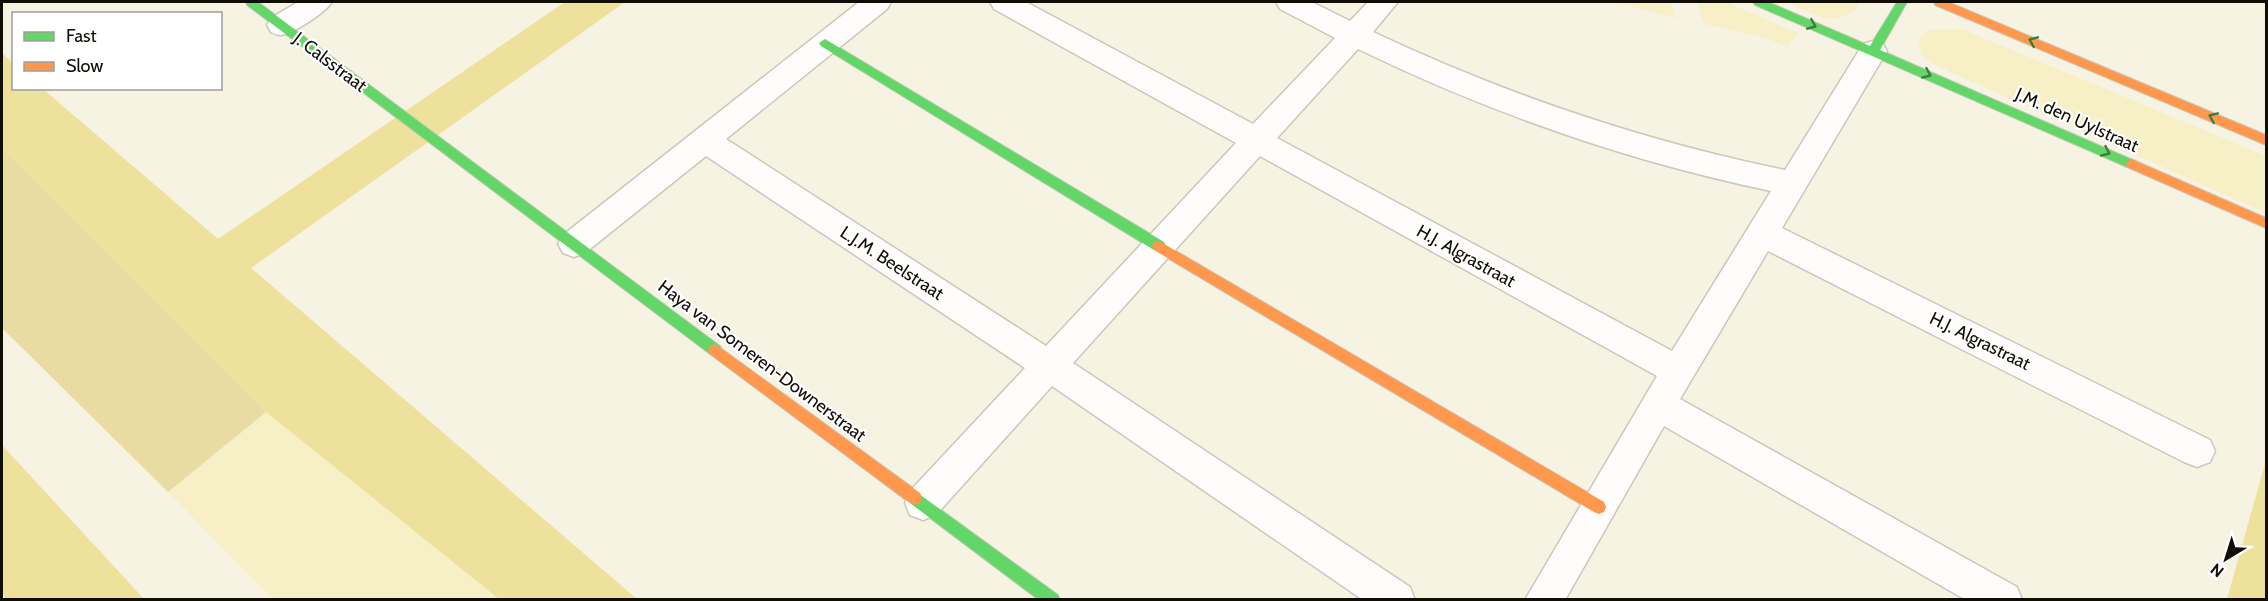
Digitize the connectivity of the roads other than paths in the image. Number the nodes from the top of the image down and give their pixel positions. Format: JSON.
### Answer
{"nodes":[{"id":1,"x":251,"y":2,"type":"edge"},
{"id":2,"x":318,"y":2,"type":"edge"},
{"id":3,"x":877,"y":2,"type":"edge"},
{"id":4,"x":1004,"y":2,"type":"edge"},
{"id":5,"x":1290,"y":2,"type":"edge"},
{"id":6,"x":1384,"y":2,"type":"edge"},
{"id":7,"x":1759,"y":2,"type":"edge"},
{"id":8,"x":1902,"y":2,"type":"edge"},
{"id":9,"x":1939,"y":2,"type":"edge"},
{"id":10,"x":281,"y":24,"type":"junction"},
{"id":11,"x":1352,"y":35,"type":"junction"},
{"id":12,"x":825,"y":44,"type":"junction"},
{"id":13,"x":1873,"y":51,"type":"junction"},
{"id":14,"x":705,"y":140,"type":"junction"},
{"id":15,"x":1254,"y":140,"type":"junction"},
{"id":16,"x":2266,"y":140,"type":"edge"},
{"id":17,"x":452,"y":151,"type":"joint"},
{"id":18,"x":1791,"y":183,"type":"junction"},
{"id":19,"x":2266,"y":223,"type":"edge"},
{"id":20,"x":1762,"y":233,"type":"junction"},
{"id":21,"x":574,"y":244,"type":"junction"},
{"id":22,"x":1158,"y":246,"type":"junction"},
{"id":23,"x":1048,"y":365,"type":"junction"},
{"id":24,"x":1678,"y":371,"type":"junction"},
{"id":25,"x":1659,"y":405,"type":"junction"},
{"id":26,"x":2197,"y":452,"type":"dead end"},
{"id":27,"x":923,"y":503,"type":"junction"},
{"id":28,"x":1599,"y":507,"type":"junction"},
{"id":29,"x":1052,"y":600,"type":"edge"},
{"id":30,"x":1396,"y":600,"type":"edge"},
{"id":31,"x":1544,"y":600,"type":"edge"},
{"id":32,"x":2003,"y":600,"type":"edge"}],
"edges":[{"from":1,"to":10,"type":"street","name":"J. Calsstraat"},
{"from":2,"to":10,"type":"street","name":"J. Calsstraat"},
{"from":3,"to":12,"type":"street"},
{"from":4,"to":15,"type":"street"},
{"from":5,"to":11,"type":"street"},
{"from":6,"to":11,"type":"street"},
{"from":7,"to":13,"type":"street","name":"J.M. den Uylstraat","one_way":true},
{"from":8,"to":13,"type":"street"},
{"from":16,"to":9,"type":"street","one_way":true},
{"from":10,"to":17,"type":"street","name":"J. Calsstraat"},
{"from":11,"to":15,"type":"street"},
{"from":11,"to":18,"type":"street"},
{"from":12,"to":14,"type":"street"},
{"from":12,"to":22,"type":"street"},
{"from":13,"to":18,"type":"street"},
{"from":13,"to":19,"type":"street","name":"J.M. den Uylstraat","one_way":true},
{"from":14,"to":21,"type":"street"},
{"from":14,"to":23,"type":"street","name":"L.J.M. Beelstraat"},
{"from":15,"to":22,"type":"street"},
{"from":15,"to":24,"type":"street","name":"H.J. Algrastraat"},
{"from":17,"to":21,"type":"street","name":"Haya van Someren-Downerstraat"},
{"from":18,"to":20,"type":"street"},
{"from":20,"to":24,"type":"street"},
{"from":20,"to":26,"type":"street","name":"H.J. Algrastraat"},
{"from":21,"to":27,"type":"street","name":"Haya van Someren-Downerstraat"},
{"from":22,"to":23,"type":"street"},
{"from":22,"to":28,"type":"street"},
{"from":23,"to":27,"type":"street"},
{"from":23,"to":30,"type":"street","name":"L.J.M. Beelstraat"},
{"from":24,"to":25,"type":"street"},
{"from":25,"to":28,"type":"street"},
{"from":25,"to":32,"type":"street"},
{"from":27,"to":29,"type":"street","name":"Haya van Someren-Downerstraat"},
{"from":28,"to":31,"type":"street"}]}
